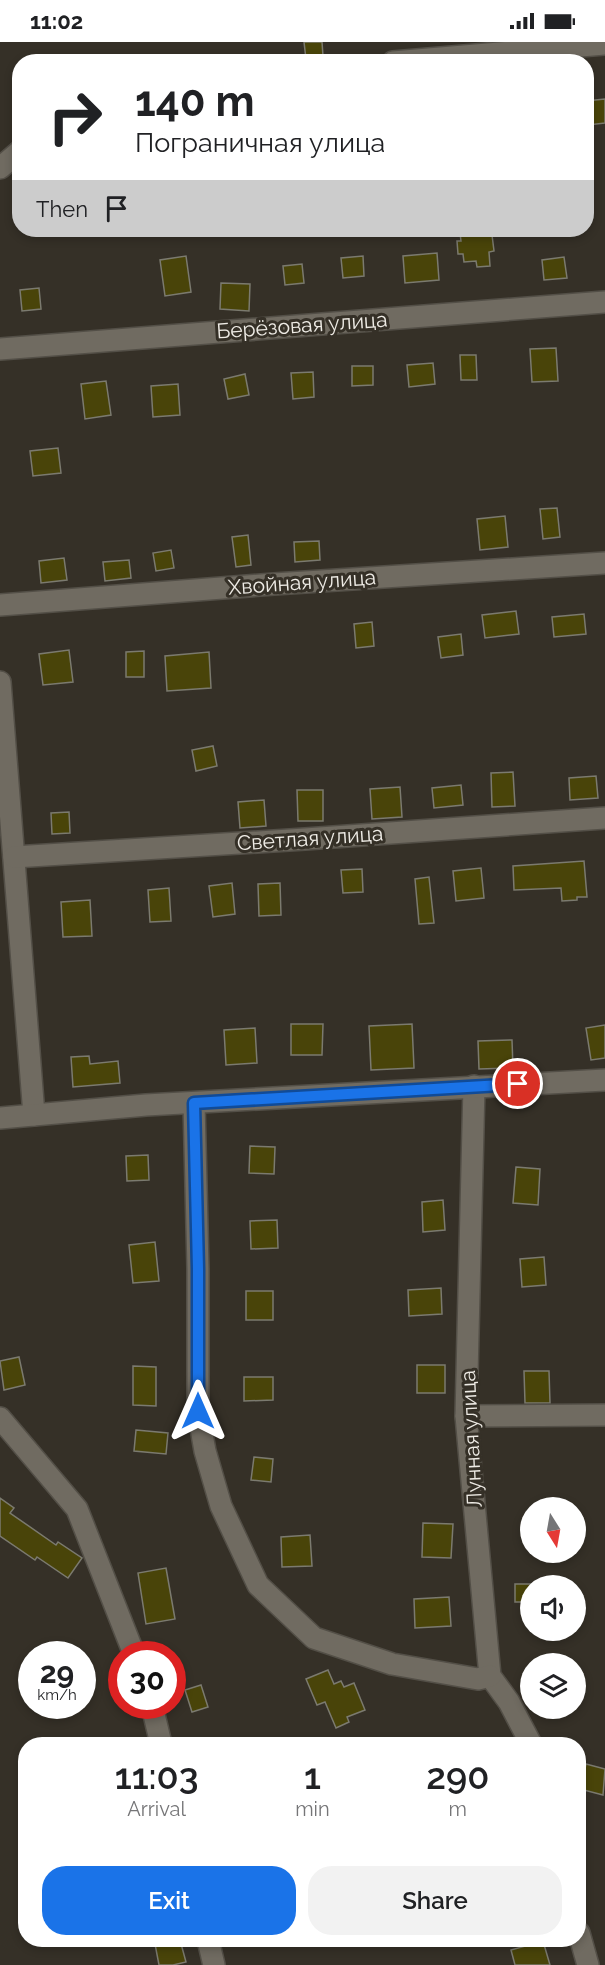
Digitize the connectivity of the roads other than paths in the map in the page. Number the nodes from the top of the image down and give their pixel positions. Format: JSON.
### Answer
{"nodes":[{"id":1,"x":605,"y":44,"type":"edge"},
{"id":2,"x":487,"y":54,"type":"edge"},
{"id":3,"x":12,"y":158,"type":"edge"},
{"id":4,"x":0,"y":168,"type":"edge"},
{"id":5,"x":605,"y":302,"type":"edge"},
{"id":6,"x":0,"y":349,"type":"edge"},
{"id":7,"x":605,"y":563,"type":"edge"},
{"id":8,"x":0,"y":605,"type":"edge"},
{"id":9,"x":0,"y":682,"type":"edge"},
{"id":10,"x":605,"y":818,"type":"edge"},
{"id":11,"x":14,"y":857,"type":"junction"},
{"id":12,"x":605,"y":1080,"type":"edge"},
{"id":13,"x":474,"y":1086,"type":"junction"},
{"id":14,"x":194,"y":1103,"type":"junction"},
{"id":15,"x":34,"y":1115,"type":"junction"},
{"id":16,"x":0,"y":1118,"type":"edge"},
{"id":17,"x":605,"y":1415,"type":"edge"},
{"id":18,"x":466,"y":1416,"type":"junction"},
{"id":19,"x":2,"y":1420,"type":"edge"},
{"id":20,"x":129,"y":1641,"type":"edge"},
{"id":21,"x":490,"y":1676,"type":"junction"},
{"id":22,"x":155,"y":1719,"type":"edge"},
{"id":23,"x":159,"y":1737,"type":"edge"},
{"id":24,"x":527,"y":1737,"type":"edge"},
{"id":25,"x":210,"y":1947,"type":"edge"},
{"id":26,"x":583,"y":1947,"type":"edge"},
{"id":27,"x":214,"y":1965,"type":"edge"},
{"id":28,"x":588,"y":1965,"type":"edge"}],
"edges":[{"from":1,"to":2,"type":"street"},
{"from":3,"to":4,"type":"street"},
{"from":5,"to":6,"type":"street","name":"Берёзовая улица"},
{"from":7,"to":8,"type":"street","name":"Хвойная улица"},
{"from":9,"to":11,"type":"street"},
{"from":10,"to":11,"type":"street","name":"Светлая улица"},
{"from":11,"to":15,"type":"street"},
{"from":12,"to":13,"type":"street"},
{"from":13,"to":14,"type":"street"},
{"from":13,"to":18,"type":"street","name":"Лунная улица"},
{"from":14,"to":15,"type":"street"},
{"from":14,"to":21,"type":"street"},
{"from":15,"to":16,"type":"street"},
{"from":17,"to":18,"type":"street"},
{"from":18,"to":21,"type":"street","name":"Лунная улица"},
{"from":19,"to":20,"type":"street"},
{"from":21,"to":24,"type":"street"},
{"from":22,"to":23,"type":"street"},
{"from":25,"to":27,"type":"street"},
{"from":26,"to":28,"type":"street"}]}
